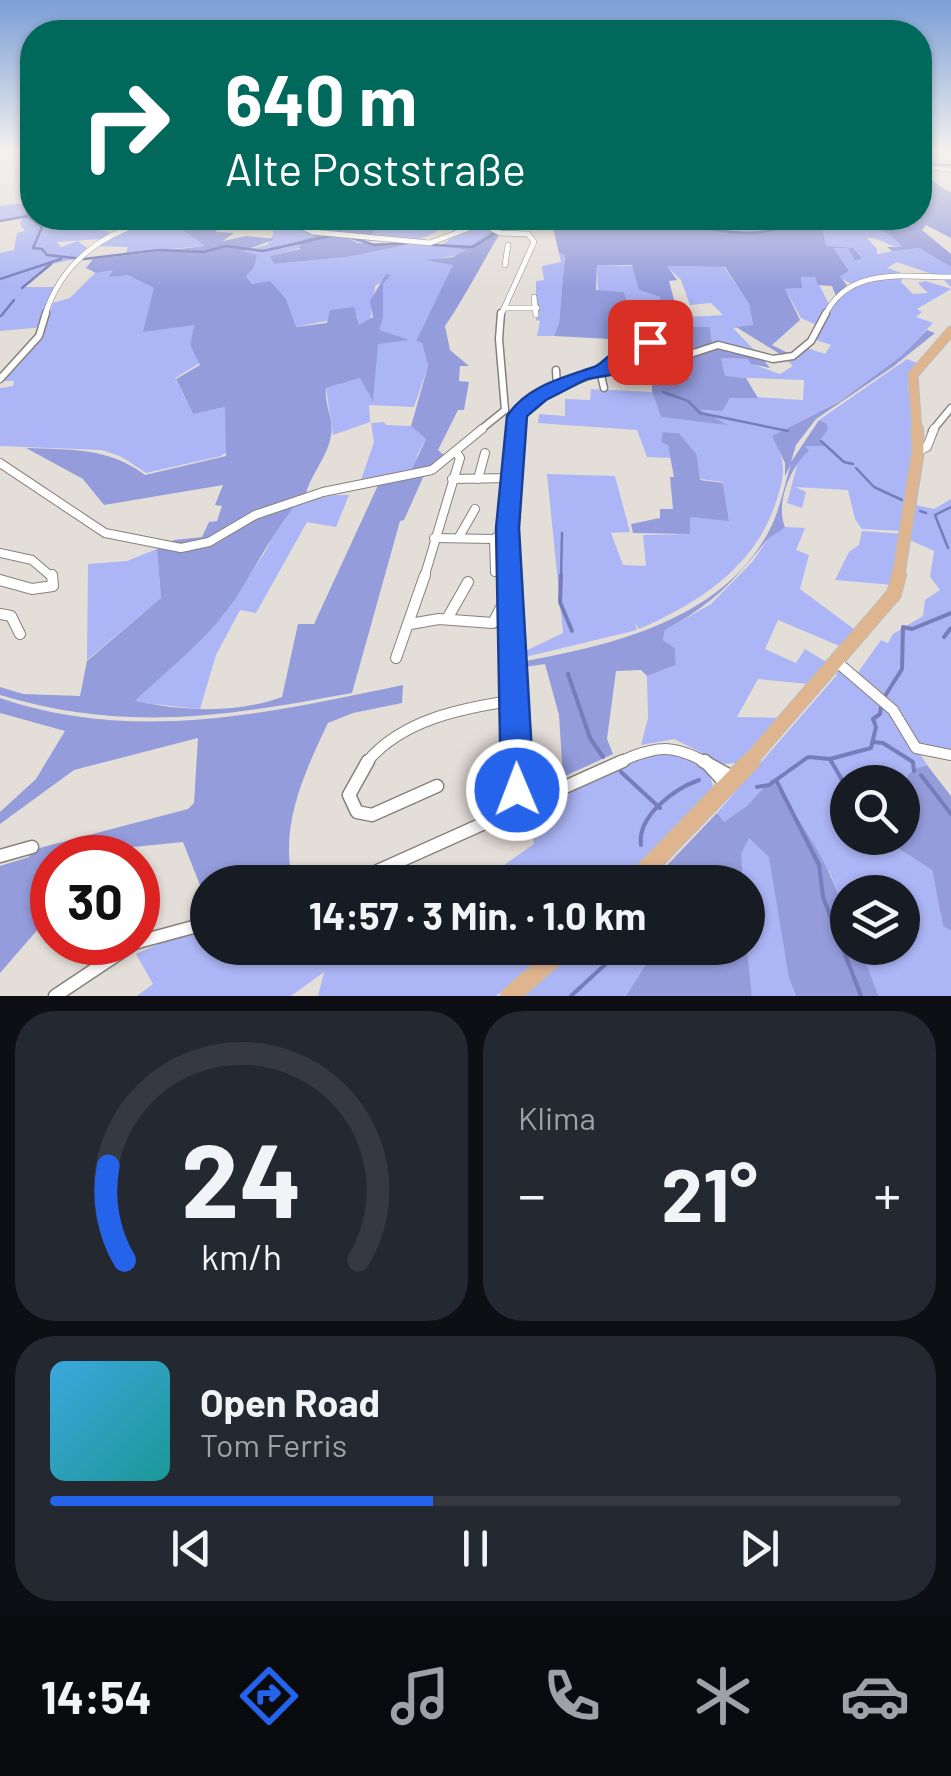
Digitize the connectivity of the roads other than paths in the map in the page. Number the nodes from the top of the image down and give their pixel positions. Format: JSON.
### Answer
{"nodes":[{"id":1,"x":117,"y":230,"type":"edge"},
{"id":2,"x":309,"y":230,"type":"edge"},
{"id":3,"x":466,"y":230,"type":"edge"},
{"id":4,"x":493,"y":230,"type":"edge"},
{"id":5,"x":508,"y":245,"type":"dead end"},
{"id":6,"x":505,"y":265,"type":"dead end"},
{"id":7,"x":951,"y":277,"type":"edge"},
{"id":8,"x":534,"y":297,"type":"dead end"},
{"id":9,"x":504,"y":308,"type":"junction"},
{"id":10,"x":644,"y":312,"type":"dead end"},
{"id":11,"x":951,"y":331,"type":"edge"},
{"id":12,"x":648,"y":342,"type":"junction"},
{"id":13,"x":556,"y":370,"type":"dead end"},
{"id":14,"x":600,"y":371,"type":"junction"},
{"id":15,"x":0,"y":379,"type":"edge"},
{"id":16,"x":558,"y":387,"type":"junction"},
{"id":17,"x":604,"y":388,"type":"dead end"},
{"id":18,"x":951,"y":408,"type":"edge"},
{"id":19,"x":505,"y":410,"type":"junction"},
{"id":20,"x":517,"y":416,"type":"junction"},
{"id":21,"x":918,"y":451,"type":"junction"},
{"id":22,"x":456,"y":452,"type":"junction"},
{"id":23,"x":486,"y":453,"type":"dead end"},
{"id":24,"x":0,"y":463,"type":"edge"},
{"id":25,"x":513,"y":478,"type":"junction"},
{"id":26,"x":452,"y":479,"type":"junction"},
{"id":27,"x":478,"y":479,"type":"junction"},
{"id":28,"x":474,"y":509,"type":"dead end"},
{"id":29,"x":508,"y":528,"type":"junction"},
{"id":30,"x":459,"y":536,"type":"junction"},
{"id":31,"x":434,"y":538,"type":"junction"},
{"id":32,"x":494,"y":539,"type":"junction"},
{"id":33,"x":0,"y":553,"type":"edge"},
{"id":34,"x":495,"y":572,"type":"dead end"},
{"id":35,"x":0,"y":580,"type":"edge"},
{"id":36,"x":468,"y":582,"type":"dead end"},
{"id":37,"x":509,"y":591,"type":"junction"},
{"id":38,"x":0,"y":614,"type":"edge"},
{"id":39,"x":448,"y":620,"type":"junction"},
{"id":40,"x":410,"y":624,"type":"junction"},
{"id":41,"x":20,"y":634,"type":"dead end"},
{"id":42,"x":396,"y":658,"type":"dead end"},
{"id":43,"x":836,"y":662,"type":"junction"},
{"id":44,"x":516,"y":700,"type":"junction"},
{"id":45,"x":951,"y":755,"type":"edge"},
{"id":46,"x":731,"y":782,"type":"junction"},
{"id":47,"x":437,"y":786,"type":"dead end"},
{"id":48,"x":518,"y":805,"type":"junction"},
{"id":49,"x":30,"y":848,"type":"edge"},
{"id":50,"x":0,"y":856,"type":"edge"},
{"id":51,"x":390,"y":865,"type":"edge"},
{"id":52,"x":650,"y":865,"type":"edge"},
{"id":53,"x":190,"y":928,"type":"edge"},
{"id":54,"x":160,"y":936,"type":"edge"},
{"id":55,"x":102,"y":965,"type":"edge"},
{"id":56,"x":546,"y":965,"type":"edge"},
{"id":57,"x":55,"y":996,"type":"edge"},
{"id":58,"x":510,"y":996,"type":"edge"}],
"edges":[{"from":1,"to":15,"type":"street"},
{"from":2,"to":3,"type":"street"},
{"from":4,"to":9,"type":"street"},
{"from":5,"to":6,"type":"street"},
{"from":7,"to":12,"type":"street"},
{"from":8,"to":9,"type":"street"},
{"from":9,"to":19,"type":"street"},
{"from":10,"to":12,"type":"street"},
{"from":11,"to":21,"type":"main road"},
{"from":12,"to":14,"type":"street"},
{"from":13,"to":16,"type":"street"},
{"from":14,"to":16,"type":"street"},
{"from":14,"to":17,"type":"street"},
{"from":16,"to":20,"type":"street"},
{"from":18,"to":21,"type":"street"},
{"from":19,"to":20,"type":"street"},
{"from":19,"to":22,"type":"street"},
{"from":20,"to":25,"type":"street"},
{"from":21,"to":43,"type":"main road"},
{"from":22,"to":24,"type":"street"},
{"from":22,"to":26,"type":"street"},
{"from":23,"to":27,"type":"street"},
{"from":25,"to":27,"type":"street"},
{"from":25,"to":29,"type":"street"},
{"from":26,"to":27,"type":"street"},
{"from":26,"to":31,"type":"street"},
{"from":28,"to":30,"type":"street"},
{"from":29,"to":32,"type":"street"},
{"from":29,"to":37,"type":"street"},
{"from":30,"to":31,"type":"street"},
{"from":30,"to":32,"type":"street"},
{"from":31,"to":40,"type":"street"},
{"from":32,"to":34,"type":"street"},
{"from":33,"to":35,"type":"street"},
{"from":36,"to":39,"type":"street"},
{"from":37,"to":39,"type":"street"},
{"from":37,"to":44,"type":"street"},
{"from":38,"to":41,"type":"street"},
{"from":39,"to":40,"type":"street"},
{"from":40,"to":42,"type":"street"},
{"from":43,"to":45,"type":"street"},
{"from":43,"to":46,"type":"main road"},
{"from":44,"to":47,"type":"street"},
{"from":44,"to":48,"type":"street"},
{"from":46,"to":48,"type":"street"},
{"from":46,"to":52,"type":"main road"},
{"from":48,"to":51,"type":"street"},
{"from":49,"to":50,"type":"street"},
{"from":53,"to":54,"type":"street"},
{"from":55,"to":57,"type":"street"},
{"from":56,"to":58,"type":"main road"}]}
